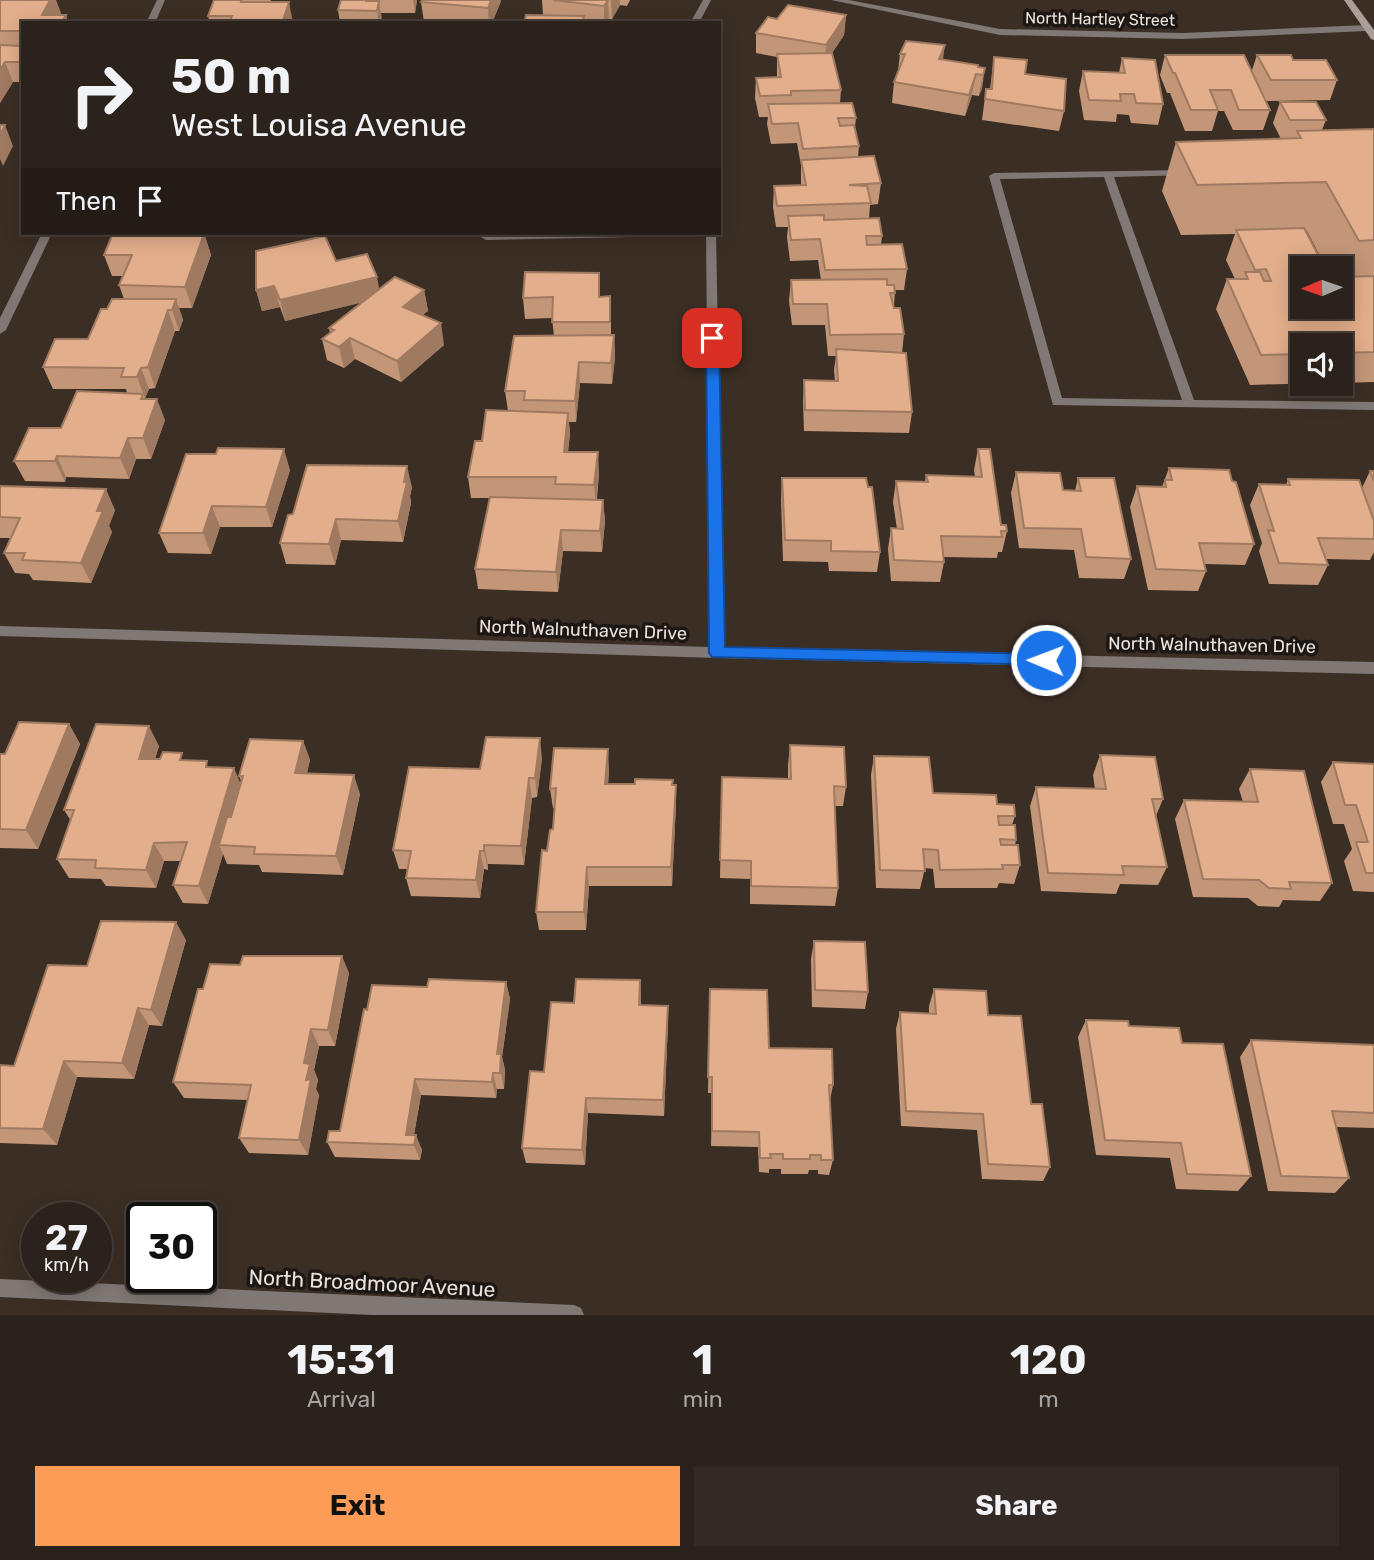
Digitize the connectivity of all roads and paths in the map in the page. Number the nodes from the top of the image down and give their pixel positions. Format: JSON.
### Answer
{"nodes":[{"id":1,"x":161,"y":0,"type":"edge"},
{"id":2,"x":707,"y":0,"type":"edge"},
{"id":3,"x":835,"y":0,"type":"edge"},
{"id":4,"x":1348,"y":0,"type":"edge"},
{"id":5,"x":151,"y":21,"type":"edge"},
{"id":6,"x":695,"y":21,"type":"edge"},
{"id":7,"x":1367,"y":28,"type":"junction"},
{"id":8,"x":1374,"y":37,"type":"edge"},
{"id":9,"x":1192,"y":173,"type":"edge"},
{"id":10,"x":1108,"y":174,"type":"junction"},
{"id":11,"x":46,"y":235,"type":"edge"},
{"id":12,"x":584,"y":235,"type":"edge"},
{"id":13,"x":711,"y":235,"type":"edge"},
{"id":14,"x":486,"y":237,"type":"dead end"},
{"id":15,"x":0,"y":330,"type":"edge"},
{"id":16,"x":1191,"y":404,"type":"junction"},
{"id":17,"x":1374,"y":407,"type":"edge"},
{"id":18,"x":0,"y":631,"type":"edge"},
{"id":19,"x":717,"y":653,"type":"junction"},
{"id":20,"x":1374,"y":668,"type":"edge"},
{"id":21,"x":0,"y":1289,"type":"edge"},
{"id":22,"x":574,"y":1315,"type":"edge"}],
"edges":[{"from":1,"to":5,"type":"street"},
{"from":2,"to":6,"type":"street"},
{"from":3,"to":7,"type":"street","name":"North Hartley Street"},
{"from":4,"to":7,"type":"main road"},
{"from":7,"to":8,"type":"main road"},
{"from":9,"to":10,"type":"street"},
{"from":10,"to":16,"type":"street"},
{"from":10,"to":16,"type":"street"},
{"from":11,"to":15,"type":"street"},
{"from":12,"to":14,"type":"street"},
{"from":13,"to":19,"type":"street"},
{"from":16,"to":17,"type":"street"},
{"from":18,"to":19,"type":"street","name":"North Walnuthaven Drive"},
{"from":19,"to":20,"type":"street","name":"North Walnuthaven Drive"},
{"from":21,"to":22,"type":"street","name":"North Broadmoor Avenue"}]}
